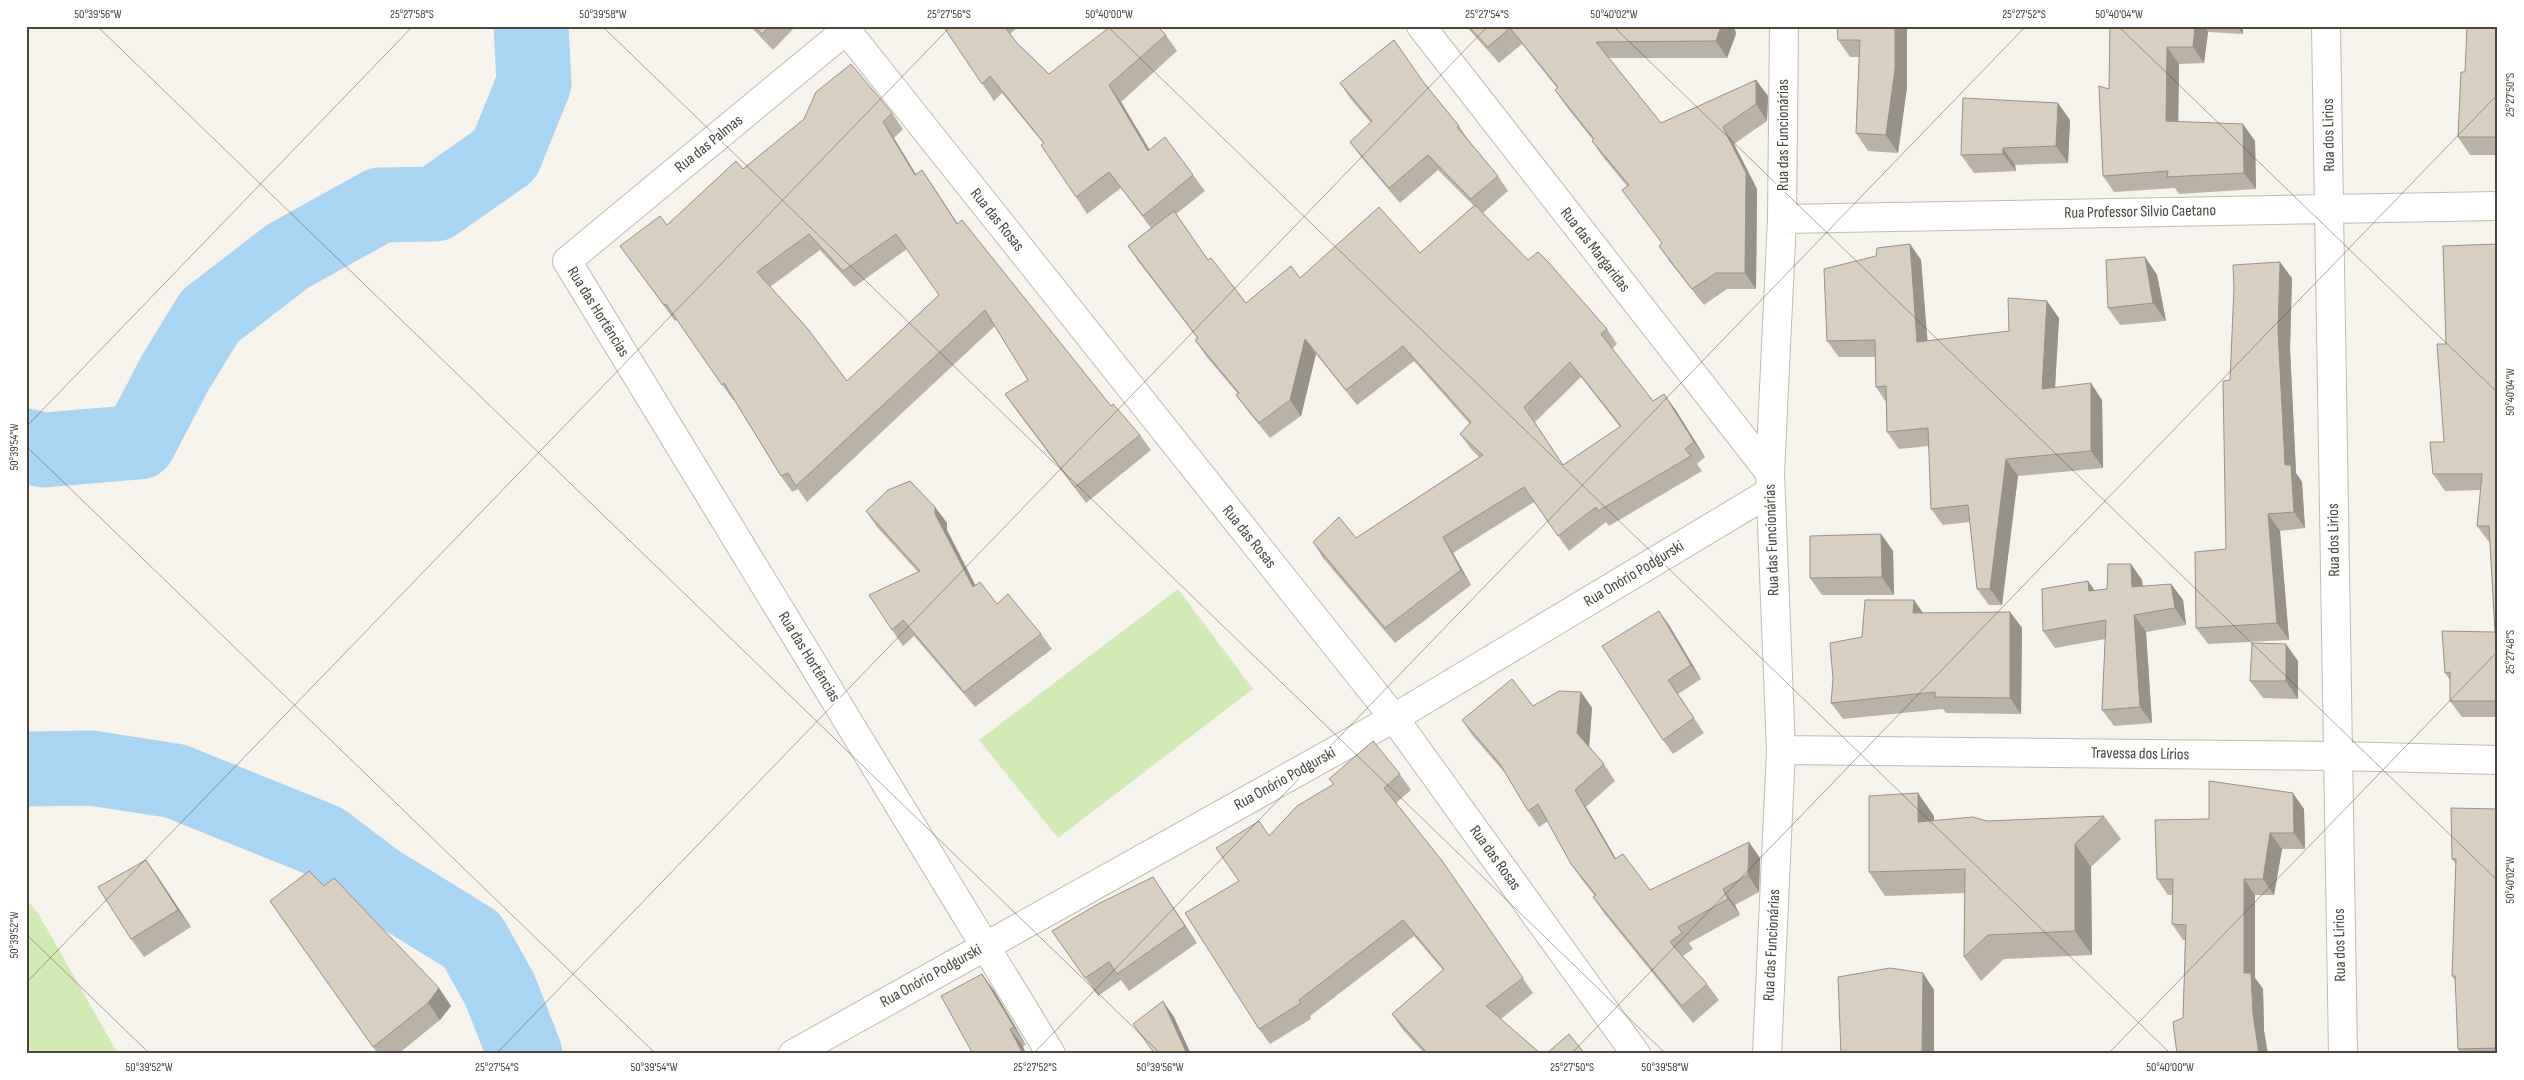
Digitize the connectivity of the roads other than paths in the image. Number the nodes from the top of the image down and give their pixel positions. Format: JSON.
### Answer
{"nodes":[{"id":1,"x":1421,"y":26,"type":"edge"},
{"id":2,"x":1784,"y":26,"type":"edge"},
{"id":3,"x":2326,"y":26,"type":"edge"},
{"id":4,"x":849,"y":29,"type":"edge"},
{"id":5,"x":2498,"y":206,"type":"edge"},
{"id":6,"x":2330,"y":208,"type":"junction"},
{"id":7,"x":1782,"y":219,"type":"junction"},
{"id":8,"x":567,"y":261,"type":"joint"},
{"id":9,"x":1770,"y":482,"type":"junction"},
{"id":10,"x":1394,"y":718,"type":"junction"},
{"id":11,"x":1781,"y":750,"type":"junction"},
{"id":12,"x":2336,"y":756,"type":"junction"},
{"id":13,"x":2498,"y":760,"type":"edge"},
{"id":14,"x":986,"y":946,"type":"junction"},
{"id":15,"x":793,"y":1054,"type":"edge"},
{"id":16,"x":1051,"y":1054,"type":"edge"},
{"id":17,"x":1636,"y":1054,"type":"edge"},
{"id":18,"x":1767,"y":1054,"type":"edge"},
{"id":19,"x":2343,"y":1054,"type":"edge"}],
"edges":[{"from":1,"to":9,"type":"street","name":"Rua das Margaridas"},
{"from":2,"to":7,"type":"street","name":"Rua das Funcionárias"},
{"from":3,"to":6,"type":"street","name":"Rua dos Lirios"},
{"from":4,"to":8,"type":"street","name":"Rua das Palmas"},
{"from":4,"to":10,"type":"street","name":"Rua das Rosas"},
{"from":5,"to":6,"type":"street","name":"Rua Professor Silvio Caetano"},
{"from":6,"to":7,"type":"street","name":"Rua Professor Silvio Caetano"},
{"from":6,"to":12,"type":"street","name":"Rua dos Lirios"},
{"from":7,"to":9,"type":"street","name":"Rua das Funcionárias"},
{"from":8,"to":14,"type":"street","name":"Rua das Hortências"},
{"from":9,"to":10,"type":"street","name":"Rua Onório Podgurski"},
{"from":9,"to":11,"type":"street","name":"Rua das Funcionárias"},
{"from":10,"to":14,"type":"street","name":"Rua Onório Podgurski"},
{"from":10,"to":17,"type":"street","name":"Rua das Rosas"},
{"from":11,"to":12,"type":"street","name":"Travessa dos Lírios"},
{"from":11,"to":18,"type":"street","name":"Rua das Funcionárias"},
{"from":12,"to":13,"type":"street","name":"Travessa dos Lírios"},
{"from":12,"to":19,"type":"street","name":"Rua dos Lirios"},
{"from":14,"to":15,"type":"street","name":"Rua Onório Podgurski"},
{"from":14,"to":16,"type":"street","name":"Rua das Hortências"}]}
